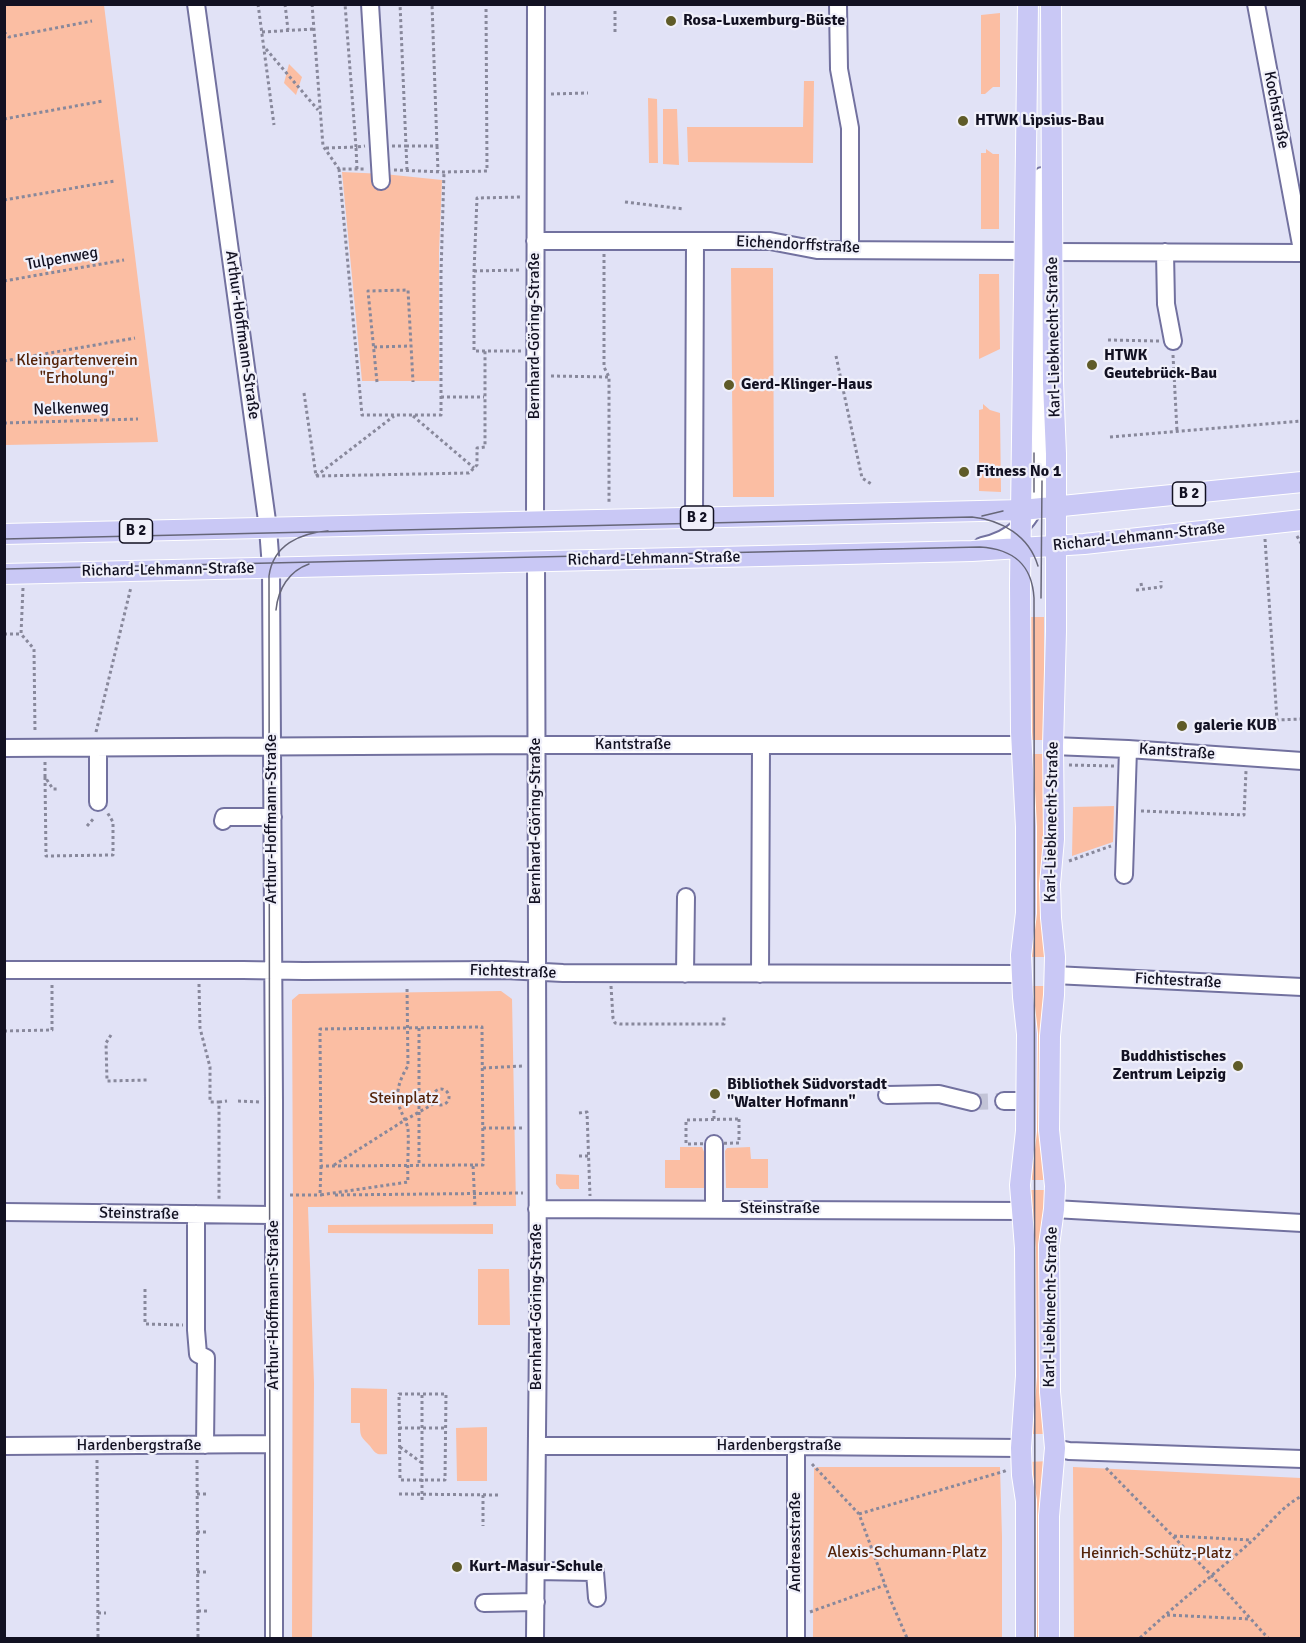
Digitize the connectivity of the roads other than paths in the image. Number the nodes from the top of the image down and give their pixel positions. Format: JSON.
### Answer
{"nodes":[{"id":1,"x":196,"y":4,"type":"edge"},
{"id":2,"x":370,"y":4,"type":"edge"},
{"id":3,"x":536,"y":4,"type":"edge"},
{"id":4,"x":838,"y":4,"type":"edge"},
{"id":5,"x":1028,"y":4,"type":"edge"},
{"id":6,"x":1036,"y":4,"type":"edge"},
{"id":7,"x":1043,"y":4,"type":"edge"},
{"id":8,"x":1051,"y":4,"type":"edge"},
{"id":9,"x":1256,"y":4,"type":"edge"},
{"id":10,"x":381,"y":181,"type":"dead end"},
{"id":11,"x":535,"y":241,"type":"junction"},
{"id":12,"x":695,"y":241,"type":"junction"},
{"id":13,"x":850,"y":249,"type":"junction"},
{"id":14,"x":1026,"y":251,"type":"junction"},
{"id":15,"x":1302,"y":251,"type":"edge"},
{"id":16,"x":1053,"y":252,"type":"junction"},
{"id":17,"x":1165,"y":252,"type":"junction"},
{"id":18,"x":1173,"y":341,"type":"road end"},
{"id":19,"x":1302,"y":482,"type":"edge"},
{"id":20,"x":1056,"y":508,"type":"junction"},
{"id":21,"x":1020,"y":511,"type":"junction"},
{"id":22,"x":694,"y":518,"type":"junction"},
{"id":23,"x":1302,"y":520,"type":"edge"},
{"id":24,"x":535,"y":522,"type":"junction"},
{"id":25,"x":268,"y":528,"type":"junction"},
{"id":26,"x":4,"y":534,"type":"edge"},
{"id":27,"x":1055,"y":546,"type":"junction"},
{"id":28,"x":1021,"y":548,"type":"junction"},
{"id":29,"x":950,"y":552,"type":"junction"},
{"id":30,"x":536,"y":562,"type":"junction"},
{"id":31,"x":271,"y":567,"type":"junction"},
{"id":32,"x":14,"y":577,"type":"edge"},
{"id":33,"x":536,"y":745,"type":"junction"},
{"id":34,"x":761,"y":746,"type":"junction"},
{"id":35,"x":1021,"y":746,"type":"junction"},
{"id":36,"x":1053,"y":746,"type":"junction"},
{"id":37,"x":272,"y":747,"type":"junction"},
{"id":38,"x":4,"y":748,"type":"edge"},
{"id":39,"x":95,"y":748,"type":"junction"},
{"id":40,"x":1128,"y":749,"type":"junction"},
{"id":41,"x":1302,"y":761,"type":"edge"},
{"id":42,"x":100,"y":805,"type":"road end"},
{"id":43,"x":273,"y":817,"type":"junction"},
{"id":44,"x":223,"y":821,"type":"dead end"},
{"id":45,"x":1124,"y":875,"type":"dead end"},
{"id":46,"x":686,"y":897,"type":"dead end"},
{"id":47,"x":4,"y":970,"type":"edge"},
{"id":48,"x":272,"y":971,"type":"junction"},
{"id":49,"x":536,"y":972,"type":"junction"},
{"id":50,"x":685,"y":974,"type":"junction"},
{"id":51,"x":760,"y":974,"type":"junction"},
{"id":52,"x":1021,"y":974,"type":"junction"},
{"id":53,"x":1054,"y":975,"type":"junction"},
{"id":54,"x":1302,"y":987,"type":"edge"},
{"id":55,"x":887,"y":1095,"type":"dead end"},
{"id":56,"x":1004,"y":1101,"type":"tunnel mouth"},
{"id":57,"x":1026,"y":1101,"type":"junction"},
{"id":58,"x":972,"y":1102,"type":"tunnel mouth"},
{"id":59,"x":714,"y":1144,"type":"dead end"},
{"id":60,"x":537,"y":1201,"type":"junction"},
{"id":61,"x":714,"y":1209,"type":"junction"},
{"id":62,"x":1054,"y":1209,"type":"junction"},
{"id":63,"x":1023,"y":1211,"type":"junction"},
{"id":64,"x":4,"y":1212,"type":"edge"},
{"id":65,"x":196,"y":1214,"type":"junction"},
{"id":66,"x":273,"y":1215,"type":"junction"},
{"id":67,"x":1302,"y":1222,"type":"edge"},
{"id":68,"x":274,"y":1444,"type":"junction"},
{"id":69,"x":201,"y":1445,"type":"junction"},
{"id":70,"x":4,"y":1446,"type":"edge"},
{"id":71,"x":537,"y":1446,"type":"junction"},
{"id":72,"x":796,"y":1446,"type":"junction"},
{"id":73,"x":1021,"y":1448,"type":"junction"},
{"id":74,"x":1055,"y":1448,"type":"junction"},
{"id":75,"x":1302,"y":1460,"type":"edge"},
{"id":76,"x":536,"y":1571,"type":"junction"},
{"id":77,"x":597,"y":1598,"type":"dead end"},
{"id":78,"x":536,"y":1602,"type":"junction"},
{"id":79,"x":484,"y":1603,"type":"dead end"},
{"id":80,"x":274,"y":1638,"type":"edge"},
{"id":81,"x":535,"y":1638,"type":"edge"},
{"id":82,"x":796,"y":1638,"type":"edge"},
{"id":83,"x":1026,"y":1638,"type":"edge"},
{"id":84,"x":1049,"y":1638,"type":"edge"}],
"edges":[{"from":1,"to":25,"type":"street","name":"Arthur-Hoffmann-Straße"},
{"from":2,"to":10,"type":"street"},
{"from":3,"to":11,"type":"street","name":"Bernhard-Göring-Straße"},
{"from":4,"to":13,"type":"street"},
{"from":5,"to":14,"type":"main road","name":"Karl-Liebknecht-Straße"},
{"from":6,"to":21,"type":"street"},
{"from":7,"to":21,"type":"street"},
{"from":8,"to":16,"type":"main road","name":"Karl-Liebknecht-Straße"},
{"from":9,"to":15,"type":"street","name":"Kochstraße"},
{"from":11,"to":12,"type":"street","name":"Eichendorffstraße"},
{"from":11,"to":24,"type":"street","name":"Bernhard-Göring-Straße"},
{"from":12,"to":13,"type":"street","name":"Eichendorffstraße"},
{"from":12,"to":22,"type":"street"},
{"from":13,"to":14,"type":"street","name":"Eichendorffstraße"},
{"from":14,"to":21,"type":"main road","name":"Karl-Liebknecht-Straße"},
{"from":15,"to":17,"type":"street"},
{"from":16,"to":17,"type":"street"},
{"from":16,"to":20,"type":"main road","name":"Karl-Liebknecht-Straße"},
{"from":17,"to":18,"type":"street"},
{"from":19,"to":20,"type":"main road","number":"B 2"},
{"from":20,"to":21,"type":"main road","number":"B 2"},
{"from":20,"to":27,"type":"main road","name":"Karl-Liebknecht-Straße"},
{"from":21,"to":22,"type":"main road","number":"B 2"},
{"from":21,"to":28,"type":"main road","name":"Karl-Liebknecht-Straße"},
{"from":21,"to":29,"type":"street"},
{"from":22,"to":24,"type":"main road","number":"B 2"},
{"from":23,"to":27,"type":"main road","name":"Richard-Lehmann-Straße","number":"B 2"},
{"from":24,"to":25,"type":"main road","number":"B 2"},
{"from":25,"to":26,"type":"main road","number":"B 2"},
{"from":25,"to":31,"type":"street","name":"Arthur-Hoffmann-Straße"},
{"from":27,"to":28,"type":"main road","name":"Richard-Lehmann-Straße","number":"B 2"},
{"from":27,"to":36,"type":"main road","name":"Karl-Liebknecht-Straße"},
{"from":28,"to":29,"type":"main road","name":"Richard-Lehmann-Straße","number":"B 2"},
{"from":28,"to":35,"type":"main road","name":"Karl-Liebknecht-Straße"},
{"from":29,"to":30,"type":"main road","name":"Richard-Lehmann-Straße","number":"B 2"},
{"from":30,"to":31,"type":"main road","name":"Richard-Lehmann-Straße","number":"B 2"},
{"from":30,"to":33,"type":"street","name":"Bernhard-Göring-Straße"},
{"from":31,"to":32,"type":"main road","name":"Richard-Lehmann-Straße","number":"B 2"},
{"from":31,"to":37,"type":"street","name":"Arthur-Hoffmann-Straße"},
{"from":33,"to":34,"type":"street","name":"Kantstraße"},
{"from":33,"to":37,"type":"street","name":"Kantstraße"},
{"from":33,"to":49,"type":"street","name":"Bernhard-Göring-Straße"},
{"from":34,"to":35,"type":"street","name":"Kantstraße"},
{"from":34,"to":51,"type":"street"},
{"from":35,"to":52,"type":"main road","name":"Karl-Liebknecht-Straße"},
{"from":36,"to":40,"type":"street","name":"Kantstraße"},
{"from":36,"to":53,"type":"main road","name":"Karl-Liebknecht-Straße"},
{"from":37,"to":39,"type":"street","name":"Kantstraße"},
{"from":37,"to":43,"type":"street","name":"Arthur-Hoffmann-Straße"},
{"from":38,"to":39,"type":"street","name":"Kantstraße"},
{"from":39,"to":42,"type":"street"},
{"from":40,"to":41,"type":"street","name":"Kantstraße"},
{"from":40,"to":45,"type":"street"},
{"from":43,"to":44,"type":"street"},
{"from":43,"to":48,"type":"street","name":"Arthur-Hoffmann-Straße"},
{"from":46,"to":50,"type":"street"},
{"from":47,"to":48,"type":"street","name":"Fichtestraße"},
{"from":48,"to":49,"type":"street","name":"Fichtestraße"},
{"from":48,"to":66,"type":"street","name":"Arthur-Hoffmann-Straße"},
{"from":49,"to":50,"type":"street","name":"Fichtestraße"},
{"from":49,"to":60,"type":"street","name":"Bernhard-Göring-Straße"},
{"from":50,"to":51,"type":"street","name":"Fichtestraße"},
{"from":51,"to":52,"type":"street","name":"Fichtestraße"},
{"from":52,"to":57,"type":"main road","name":"Karl-Liebknecht-Straße"},
{"from":53,"to":54,"type":"street","name":"Fichtestraße"},
{"from":53,"to":62,"type":"main road","name":"Karl-Liebknecht-Straße"},
{"from":55,"to":58,"type":"street"},
{"from":56,"to":57,"type":"street"},
{"from":57,"to":63,"type":"main road","name":"Karl-Liebknecht-Straße"},
{"from":59,"to":61,"type":"street"},
{"from":60,"to":61,"type":"street","name":"Steinstraße"},
{"from":60,"to":71,"type":"street","name":"Bernhard-Göring-Straße"},
{"from":61,"to":63,"type":"street","name":"Steinstraße"},
{"from":62,"to":67,"type":"street"},
{"from":62,"to":74,"type":"main road","name":"Karl-Liebknecht-Straße"},
{"from":63,"to":73,"type":"main road","name":"Karl-Liebknecht-Straße"},
{"from":64,"to":65,"type":"street","name":"Steinstraße"},
{"from":65,"to":66,"type":"street","name":"Steinstraße"},
{"from":65,"to":69,"type":"street"},
{"from":66,"to":68,"type":"street","name":"Arthur-Hoffmann-Straße"},
{"from":68,"to":69,"type":"street","name":"Hardenbergstraße"},
{"from":68,"to":80,"type":"street","name":"Arthur-Hoffmann-Straße"},
{"from":69,"to":70,"type":"street","name":"Hardenbergstraße"},
{"from":71,"to":72,"type":"street","name":"Hardenbergstraße"},
{"from":71,"to":76,"type":"street","name":"Bernhard-Göring-Straße"},
{"from":72,"to":73,"type":"street","name":"Hardenbergstraße"},
{"from":72,"to":82,"type":"street","name":"Andreasstraße"},
{"from":73,"to":83,"type":"main road","name":"Karl-Liebknecht-Straße"},
{"from":74,"to":75,"type":"street"},
{"from":74,"to":84,"type":"main road","name":"Karl-Liebknecht-Straße"},
{"from":76,"to":77,"type":"street"},
{"from":76,"to":78,"type":"street","name":"Bernhard-Göring-Straße"},
{"from":78,"to":79,"type":"street"},
{"from":78,"to":81,"type":"street","name":"Bernhard-Göring-Straße"}]}
